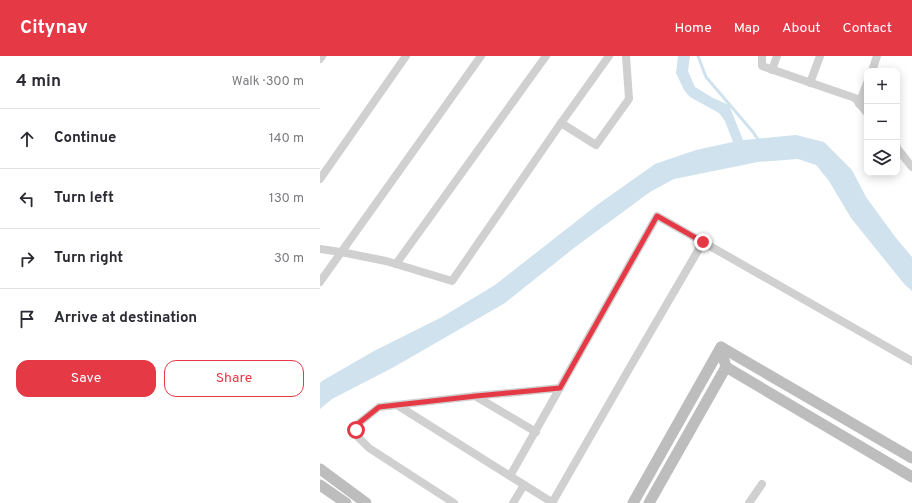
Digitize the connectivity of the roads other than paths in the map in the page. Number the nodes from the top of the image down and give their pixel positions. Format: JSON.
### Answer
{"nodes":[{"id":1,"x":322,"y":56,"type":"edge"},
{"id":2,"x":406,"y":56,"type":"edge"},
{"id":3,"x":481,"y":56,"type":"edge"},
{"id":4,"x":546,"y":56,"type":"edge"},
{"id":5,"x":609,"y":56,"type":"edge"},
{"id":6,"x":626,"y":56,"type":"edge"},
{"id":7,"x":762,"y":56,"type":"edge"},
{"id":8,"x":777,"y":56,"type":"edge"},
{"id":9,"x":820,"y":56,"type":"edge"},
{"id":10,"x":877,"y":56,"type":"edge"},
{"id":11,"x":320,"y":59,"type":"edge"},
{"id":12,"x":873,"y":68,"type":"edge"},
{"id":13,"x":772,"y":70,"type":"junction"},
{"id":14,"x":810,"y":83,"type":"junction"},
{"id":15,"x":864,"y":91,"type":"edge"},
{"id":16,"x":859,"y":104,"type":"junction"},
{"id":17,"x":864,"y":110,"type":"edge"},
{"id":18,"x":561,"y":123,"type":"junction"},
{"id":19,"x":900,"y":152,"type":"edge"},
{"id":20,"x":912,"y":167,"type":"edge"},
{"id":21,"x":320,"y":179,"type":"edge"},
{"id":22,"x":703,"y":242,"type":"junction"},
{"id":23,"x":320,"y":249,"type":"edge"},
{"id":24,"x":341,"y":252,"type":"junction"},
{"id":25,"x":396,"y":264,"type":"junction"},
{"id":26,"x":320,"y":282,"type":"edge"},
{"id":27,"x":721,"y":347,"type":"junction"},
{"id":28,"x":912,"y":361,"type":"edge"},
{"id":29,"x":726,"y":367,"type":"junction"},
{"id":30,"x":560,"y":388,"type":"junction"},
{"id":31,"x":476,"y":396,"type":"junction"},
{"id":32,"x":397,"y":405,"type":"junction"},
{"id":33,"x":536,"y":432,"type":"junction"},
{"id":34,"x":912,"y":458,"type":"edge"},
{"id":35,"x":320,"y":469,"type":"edge"},
{"id":36,"x":510,"y":476,"type":"junction"},
{"id":37,"x":912,"y":478,"type":"edge"},
{"id":38,"x":762,"y":484,"type":"dead end"},
{"id":39,"x":320,"y":485,"type":"edge"},
{"id":40,"x":524,"y":485,"type":"junction"},
{"id":41,"x":346,"y":503,"type":"edge"},
{"id":42,"x":366,"y":503,"type":"edge"},
{"id":43,"x":454,"y":503,"type":"edge"},
{"id":44,"x":513,"y":503,"type":"edge"},
{"id":45,"x":553,"y":503,"type":"edge"},
{"id":46,"x":633,"y":503,"type":"edge"},
{"id":47,"x":649,"y":503,"type":"edge"},
{"id":48,"x":749,"y":503,"type":"edge"}],
"edges":[{"from":1,"to":11,"type":"street"},
{"from":2,"to":21,"type":"street"},
{"from":3,"to":24,"type":"street"},
{"from":4,"to":25,"type":"street"},
{"from":5,"to":18,"type":"street"},
{"from":6,"to":18,"type":"street"},
{"from":7,"to":13,"type":"street"},
{"from":8,"to":13,"type":"street"},
{"from":9,"to":14,"type":"street"},
{"from":10,"to":12,"type":"street"},
{"from":13,"to":14,"type":"street"},
{"from":14,"to":16,"type":"street"},
{"from":15,"to":16,"type":"street"},
{"from":16,"to":17,"type":"street"},
{"from":18,"to":25,"type":"street"},
{"from":19,"to":20,"type":"street"},
{"from":22,"to":28,"type":"street"},
{"from":22,"to":30,"type":"street"},
{"from":22,"to":45,"type":"street"},
{"from":23,"to":24,"type":"street"},
{"from":24,"to":25,"type":"street"},
{"from":24,"to":26,"type":"street"},
{"from":27,"to":29,"type":"street"},
{"from":27,"to":34,"type":"street"},
{"from":27,"to":46,"type":"street"},
{"from":29,"to":37,"type":"street"},
{"from":29,"to":47,"type":"street"},
{"from":30,"to":31,"type":"street"},
{"from":30,"to":33,"type":"street"},
{"from":31,"to":32,"type":"street"},
{"from":31,"to":33,"type":"street"},
{"from":32,"to":36,"type":"street"},
{"from":32,"to":43,"type":"street"},
{"from":33,"to":36,"type":"street"},
{"from":35,"to":42,"type":"street"},
{"from":36,"to":40,"type":"street"},
{"from":38,"to":48,"type":"street"},
{"from":39,"to":41,"type":"street"},
{"from":40,"to":44,"type":"street"},
{"from":40,"to":45,"type":"street"}]}
